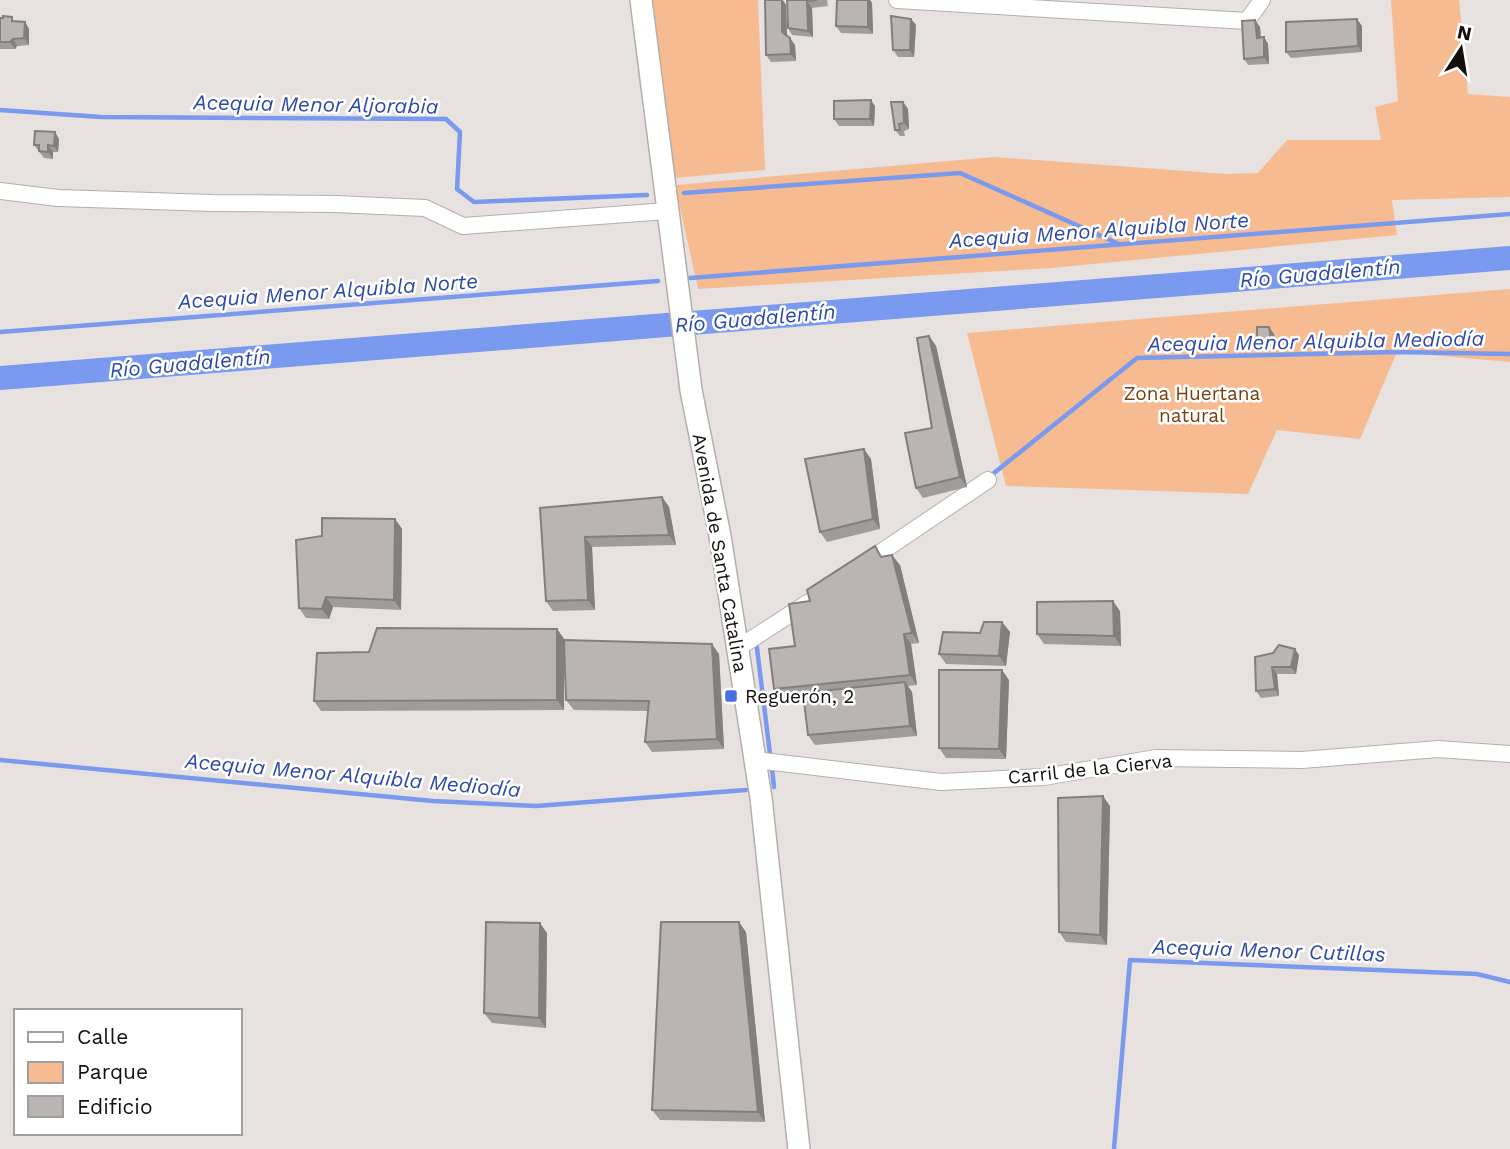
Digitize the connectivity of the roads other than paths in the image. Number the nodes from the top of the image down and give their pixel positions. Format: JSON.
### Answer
{"nodes":[{"id":1,"x":641,"y":0,"type":"edge"},
{"id":2,"x":897,"y":0,"type":"edge"},
{"id":3,"x":1262,"y":0,"type":"edge"},
{"id":4,"x":0,"y":191,"type":"edge"},
{"id":5,"x":667,"y":211,"type":"junction"},
{"id":6,"x":988,"y":480,"type":"dead end"},
{"id":7,"x":844,"y":578,"type":"edge"},
{"id":8,"x":822,"y":593,"type":"edge"},
{"id":9,"x":738,"y":648,"type":"junction"},
{"id":10,"x":1510,"y":754,"type":"edge"},
{"id":11,"x":756,"y":760,"type":"junction"},
{"id":12,"x":799,"y":1149,"type":"edge"}],
"edges":[{"from":1,"to":5,"type":"main road","name":"Avenida de Santa Catalina"},
{"from":2,"to":3,"type":"street"},
{"from":4,"to":5,"type":"street"},
{"from":5,"to":9,"type":"main road","name":"Avenida de Santa Catalina"},
{"from":6,"to":7,"type":"street"},
{"from":8,"to":9,"type":"street"},
{"from":9,"to":11,"type":"main road","name":"Avenida de Santa Catalina"},
{"from":10,"to":11,"type":"street","name":"Carril de la Cierva"},
{"from":11,"to":12,"type":"main road","name":"Avenida de Santa Catalina"}]}
